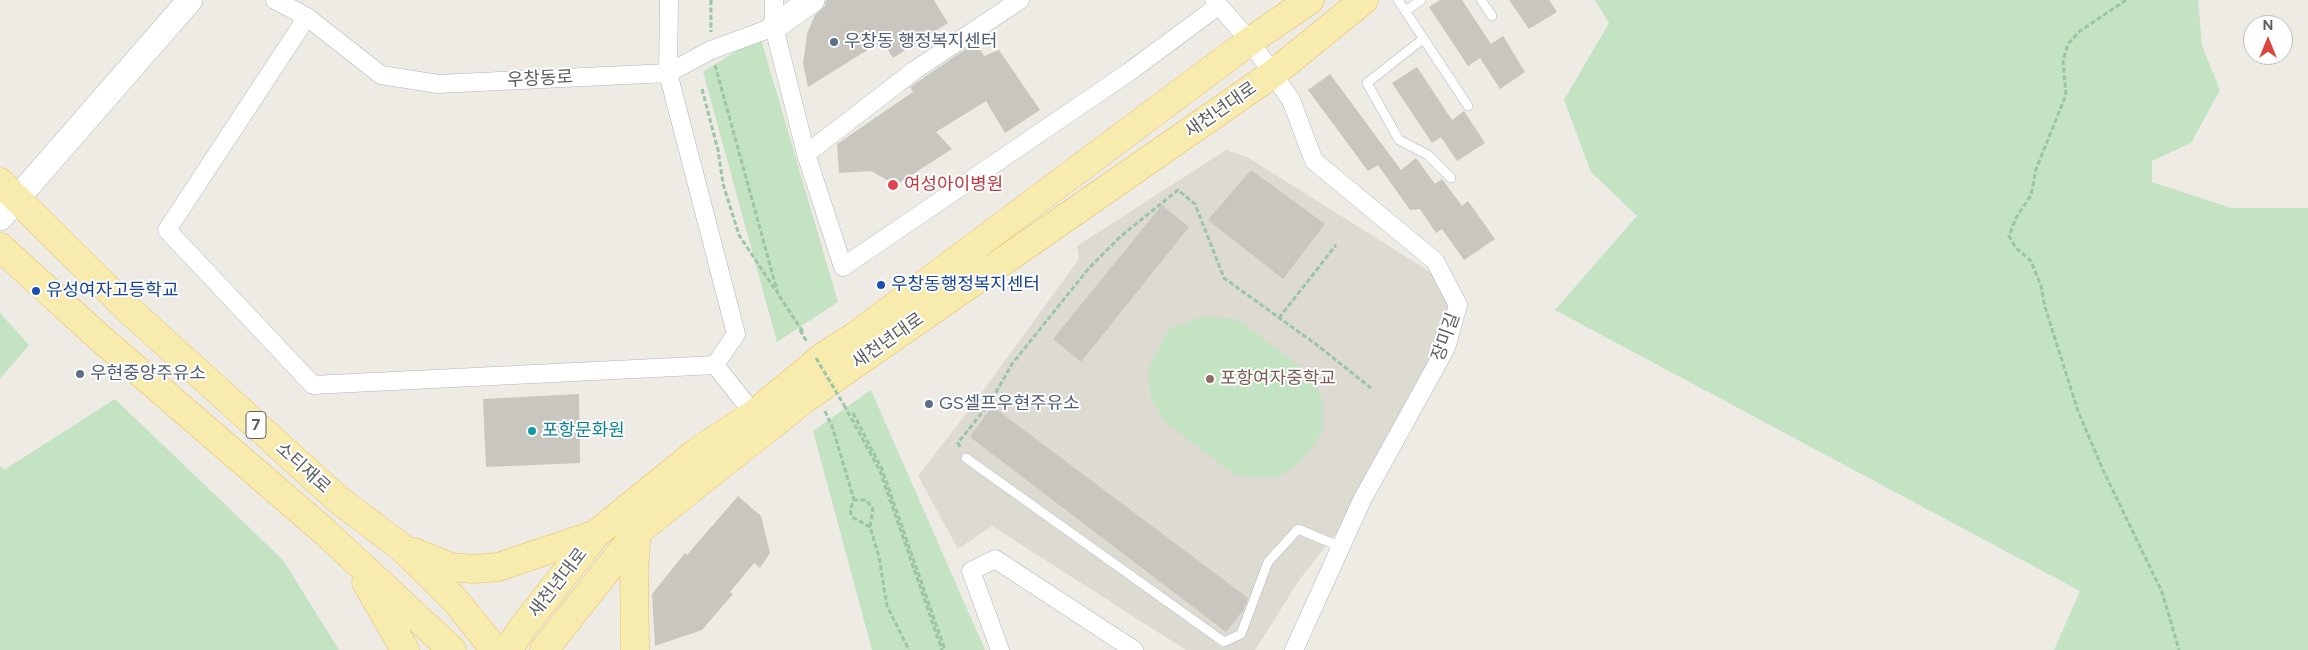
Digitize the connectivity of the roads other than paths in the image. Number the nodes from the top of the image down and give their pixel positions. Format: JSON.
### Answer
{"nodes":[{"id":1,"x":190,"y":0,"type":"edge"},
{"id":2,"x":275,"y":0,"type":"edge"},
{"id":3,"x":668,"y":0,"type":"edge"},
{"id":4,"x":774,"y":0,"type":"edge"},
{"id":5,"x":812,"y":0,"type":"edge"},
{"id":6,"x":1020,"y":0,"type":"edge"},
{"id":7,"x":1310,"y":0,"type":"edge"},
{"id":8,"x":1364,"y":0,"type":"edge"},
{"id":9,"x":1398,"y":0,"type":"edge"},
{"id":10,"x":1421,"y":0,"type":"edge"},
{"id":11,"x":1481,"y":0,"type":"edge"},
{"id":12,"x":1216,"y":3,"type":"edge"},
{"id":13,"x":1405,"y":11,"type":"junction"},
{"id":14,"x":1492,"y":16,"type":"dead end"},
{"id":15,"x":307,"y":17,"type":"junction"},
{"id":16,"x":774,"y":28,"type":"junction"},
{"id":17,"x":1423,"y":39,"type":"junction"},
{"id":18,"x":1250,"y":41,"type":"junction"},
{"id":19,"x":668,"y":73,"type":"junction"},
{"id":20,"x":1274,"y":73,"type":"junction"},
{"id":21,"x":1468,"y":106,"type":"dead end"},
{"id":22,"x":806,"y":154,"type":"junction"},
{"id":23,"x":1450,"y":178,"type":"dead end"},
{"id":24,"x":5,"y":200,"type":"edge"},
{"id":25,"x":0,"y":246,"type":"edge"},
{"id":26,"x":715,"y":364,"type":"junction"},
{"id":27,"x":754,"y":414,"type":"junction"},
{"id":28,"x":966,"y":458,"type":"road end"},
{"id":29,"x":637,"y":532,"type":"junction"},
{"id":30,"x":596,"y":534,"type":"junction"},
{"id":31,"x":339,"y":546,"type":"junction"},
{"id":32,"x":401,"y":547,"type":"junction"},
{"id":33,"x":1341,"y":547,"type":"junction"},
{"id":34,"x":406,"y":650,"type":"edge"},
{"id":35,"x":452,"y":650,"type":"edge"},
{"id":36,"x":495,"y":650,"type":"edge"},
{"id":37,"x":508,"y":650,"type":"edge"},
{"id":38,"x":544,"y":650,"type":"edge"},
{"id":39,"x":635,"y":650,"type":"edge"},
{"id":40,"x":1000,"y":650,"type":"edge"},
{"id":41,"x":1134,"y":650,"type":"edge"},
{"id":42,"x":1294,"y":650,"type":"edge"}],
"edges":[{"from":1,"to":24,"type":"main road"},
{"from":2,"to":15,"type":"street","name":"우창동로"},
{"from":3,"to":19,"type":"street"},
{"from":4,"to":16,"type":"street"},
{"from":5,"to":16,"type":"main road","name":"우창동로"},
{"from":6,"to":22,"type":"street"},
{"from":7,"to":18,"type":"main road","name":"새천년대로"},
{"from":8,"to":20,"type":"main road","name":"새천년대로"},
{"from":9,"to":13,"type":"lane"},
{"from":10,"to":13,"type":"lane"},
{"from":11,"to":14,"type":"lane"},
{"from":12,"to":18,"type":"street","name":"장미길"},
{"from":12,"to":22,"type":"street"},
{"from":13,"to":17,"type":"lane"},
{"from":15,"to":19,"type":"street","name":"우창동로"},
{"from":15,"to":26,"type":"street"},
{"from":16,"to":19,"type":"street","name":"우창동로"},
{"from":16,"to":22,"type":"street"},
{"from":17,"to":21,"type":"lane"},
{"from":17,"to":23,"type":"lane"},
{"from":18,"to":20,"type":"street","name":"장미길"},
{"from":18,"to":27,"type":"main road","name":"새천년대로"},
{"from":19,"to":26,"type":"street"},
{"from":20,"to":29,"type":"main road","name":"새천년대로"},
{"from":20,"to":33,"type":"street","name":"장미길"},
{"from":24,"to":32,"type":"main road","name":"소티재로","number":"7"},
{"from":25,"to":31,"type":"main road","name":"소티재로","number":"7"},
{"from":26,"to":27,"type":"street"},
{"from":27,"to":30,"type":"main road","name":"새천년대로"},
{"from":28,"to":33,"type":"lane"},
{"from":29,"to":38,"type":"main road","name":"새천년대로"},
{"from":29,"to":39,"type":"main road"},
{"from":30,"to":32,"type":"main road"},
{"from":30,"to":37,"type":"main road","name":"새천년대로"},
{"from":31,"to":34,"type":"main road"},
{"from":31,"to":35,"type":"main road","name":"소티재로","number":"7"},
{"from":32,"to":36,"type":"main road","name":"소티재로","number":"7"},
{"from":33,"to":42,"type":"street","name":"장미길"},
{"from":40,"to":41,"type":"street"}]}
